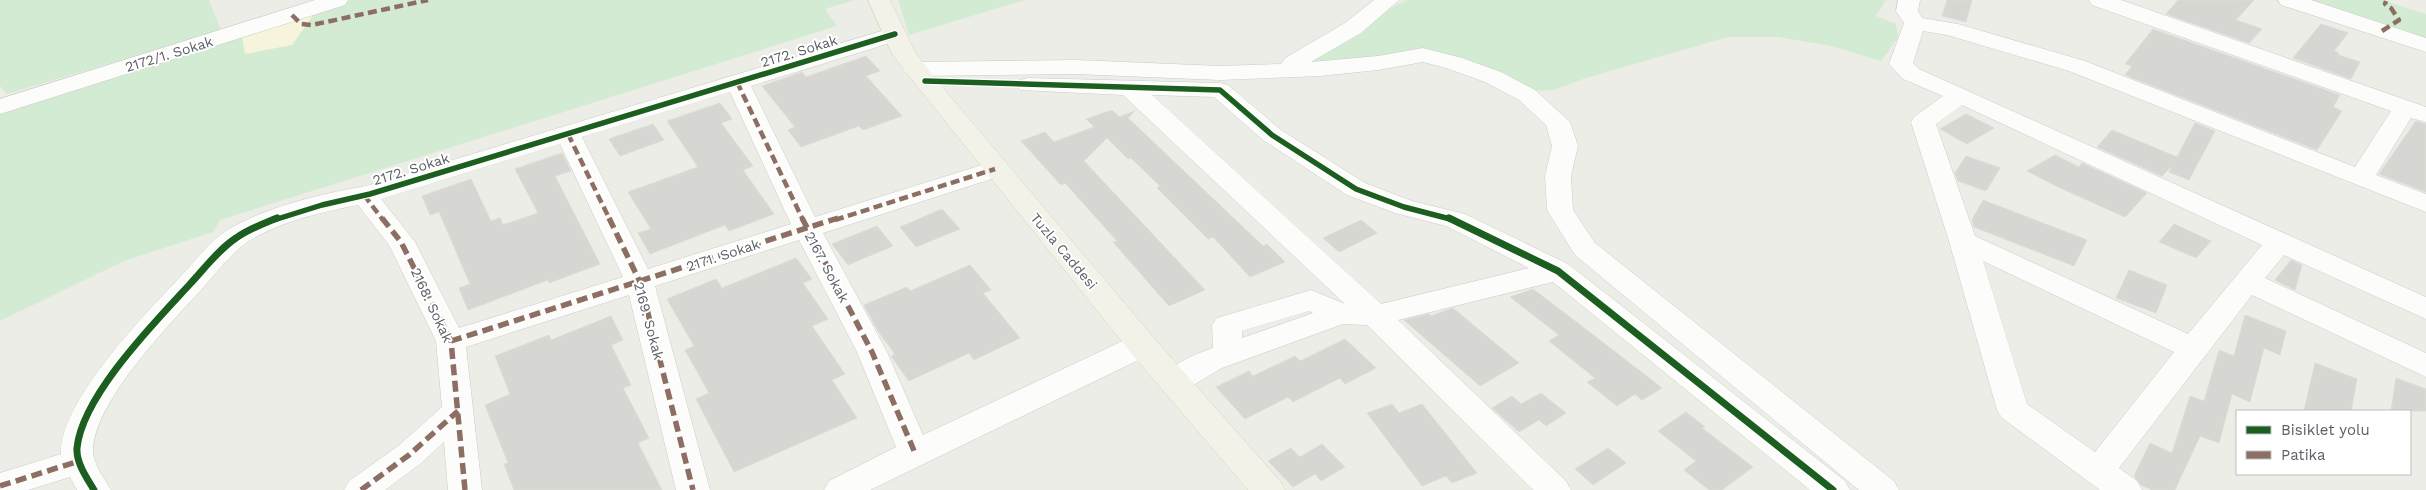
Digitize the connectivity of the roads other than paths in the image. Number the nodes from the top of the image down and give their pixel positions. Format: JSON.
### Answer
{"nodes":[{"id":1,"x":337,"y":0,"type":"edge"},
{"id":2,"x":879,"y":0,"type":"edge"},
{"id":3,"x":1388,"y":0,"type":"edge"},
{"id":4,"x":2100,"y":0,"type":"edge"},
{"id":5,"x":2289,"y":0,"type":"edge"},
{"id":6,"x":1912,"y":11,"type":"edge"},
{"id":7,"x":895,"y":34,"type":"junction"},
{"id":8,"x":2426,"y":45,"type":"edge"},
{"id":9,"x":1290,"y":70,"type":"junction"},
{"id":10,"x":920,"y":75,"type":"junction"},
{"id":11,"x":737,"y":82,"type":"junction"},
{"id":12,"x":1130,"y":88,"type":"junction"},
{"id":13,"x":1960,"y":95,"type":"junction"},
{"id":14,"x":0,"y":106,"type":"edge"},
{"id":15,"x":2416,"y":111,"type":"edge"},
{"id":16,"x":568,"y":134,"type":"junction"},
{"id":17,"x":995,"y":169,"type":"junction"},
{"id":18,"x":2361,"y":178,"type":"junction"},
{"id":19,"x":364,"y":195,"type":"junction"},
{"id":20,"x":2426,"y":204,"type":"edge"},
{"id":21,"x":806,"y":229,"type":"junction"},
{"id":22,"x":1963,"y":240,"type":"junction"},
{"id":23,"x":2279,"y":242,"type":"junction"},
{"id":24,"x":1558,"y":272,"type":"junction"},
{"id":25,"x":640,"y":282,"type":"junction"},
{"id":26,"x":2249,"y":282,"type":"junction"},
{"id":27,"x":2426,"y":309,"type":"edge"},
{"id":28,"x":1375,"y":315,"type":"junction"},
{"id":29,"x":452,"y":341,"type":"junction"},
{"id":30,"x":1142,"y":345,"type":"junction"},
{"id":31,"x":2193,"y":349,"type":"junction"},
{"id":32,"x":2426,"y":366,"type":"edge"},
{"id":33,"x":1174,"y":382,"type":"junction"},
{"id":34,"x":458,"y":411,"type":"junction"},
{"id":35,"x":915,"y":452,"type":"junction"},
{"id":36,"x":79,"y":461,"type":"junction"},
{"id":37,"x":2099,"y":471,"type":"junction"},
{"id":38,"x":0,"y":486,"type":"edge"},
{"id":39,"x":1828,"y":489,"type":"edge"},
{"id":40,"x":94,"y":490,"type":"edge"},
{"id":41,"x":361,"y":490,"type":"edge"},
{"id":42,"x":465,"y":490,"type":"edge"},
{"id":43,"x":693,"y":490,"type":"edge"},
{"id":44,"x":841,"y":490,"type":"edge"},
{"id":45,"x":1268,"y":490,"type":"edge"},
{"id":46,"x":1554,"y":490,"type":"edge"},
{"id":47,"x":1882,"y":490,"type":"edge"},
{"id":48,"x":2125,"y":490,"type":"edge"}],
"edges":[{"from":1,"to":14,"type":"street","name":"2172/1. Sokak"},
{"from":2,"to":7,"type":"main road","name":"Tuzla Caddesi"},
{"from":3,"to":9,"type":"street"},
{"from":4,"to":15,"type":"street"},
{"from":5,"to":8,"type":"street"},
{"from":6,"to":13,"type":"street"},
{"from":6,"to":18,"type":"street"},
{"from":7,"to":10,"type":"main road","name":"Tuzla Caddesi"},
{"from":7,"to":11,"type":"street","name":"2172. Sokak"},
{"from":9,"to":10,"type":"street"},
{"from":9,"to":47,"type":"street"},
{"from":10,"to":12,"type":"street"},
{"from":10,"to":17,"type":"main road","name":"Tuzla Caddesi"},
{"from":11,"to":16,"type":"street","name":"2172. Sokak"},
{"from":11,"to":21,"type":"street","name":"2167. Sokak"},
{"from":12,"to":24,"type":"street"},
{"from":12,"to":28,"type":"street"},
{"from":13,"to":22,"type":"street"},
{"from":13,"to":23,"type":"street"},
{"from":15,"to":18,"type":"street"},
{"from":16,"to":19,"type":"street","name":"2172. Sokak"},
{"from":16,"to":25,"type":"street","name":"2169. Sokak"},
{"from":17,"to":21,"type":"street","name":"2171. Sokak"},
{"from":17,"to":30,"type":"main road","name":"Tuzla Caddesi"},
{"from":18,"to":20,"type":"street"},
{"from":19,"to":29,"type":"street","name":"2168. Sokak"},
{"from":19,"to":36,"type":"street","name":"2172. Sokak"},
{"from":21,"to":25,"type":"street","name":"2171. Sokak"},
{"from":21,"to":35,"type":"street","name":"2167. Sokak"},
{"from":22,"to":31,"type":"street"},
{"from":22,"to":37,"type":"street"},
{"from":23,"to":26,"type":"street"},
{"from":23,"to":27,"type":"street"},
{"from":24,"to":28,"type":"street"},
{"from":24,"to":39,"type":"street"},
{"from":25,"to":29,"type":"street","name":"2171. Sokak"},
{"from":25,"to":43,"type":"street","name":"2169. Sokak"},
{"from":26,"to":31,"type":"street"},
{"from":26,"to":32,"type":"street"},
{"from":28,"to":33,"type":"street"},
{"from":28,"to":46,"type":"street"},
{"from":29,"to":34,"type":"street","name":"2168. Sokak"},
{"from":30,"to":33,"type":"main road","name":"Tuzla Caddesi"},
{"from":30,"to":35,"type":"street"},
{"from":31,"to":37,"type":"street"},
{"from":33,"to":45,"type":"main road","name":"Tuzla Caddesi"},
{"from":34,"to":41,"type":"street"},
{"from":34,"to":42,"type":"street","name":"2168. Sokak"},
{"from":35,"to":44,"type":"street"},
{"from":36,"to":38,"type":"street"},
{"from":36,"to":40,"type":"street","name":"2172. Sokak"},
{"from":37,"to":48,"type":"street"}]}
